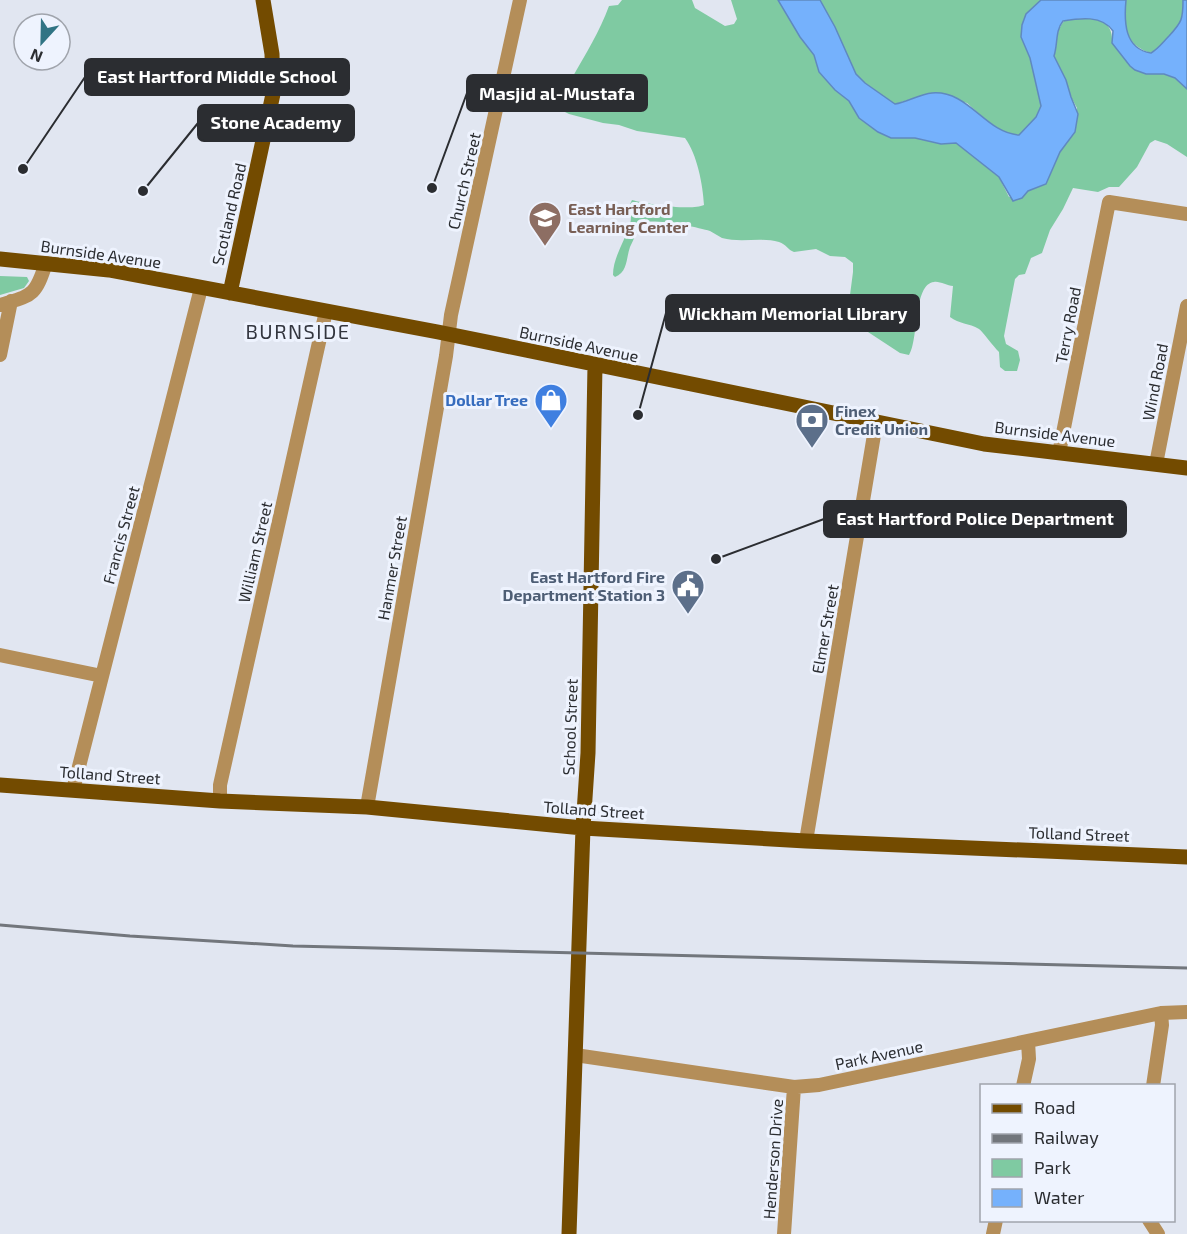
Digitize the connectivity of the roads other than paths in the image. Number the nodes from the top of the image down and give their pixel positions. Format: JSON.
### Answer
{"nodes":[{"id":1,"x":263,"y":0,"type":"edge"},
{"id":2,"x":520,"y":0,"type":"edge"},
{"id":3,"x":1187,"y":214,"type":"edge"},
{"id":4,"x":0,"y":259,"type":"edge"},
{"id":5,"x":46,"y":264,"type":"junction"},
{"id":6,"x":201,"y":288,"type":"junction"},
{"id":7,"x":230,"y":293,"type":"junction"},
{"id":8,"x":6,"y":303,"type":"edge"},
{"id":9,"x":1187,"y":306,"type":"edge"},
{"id":10,"x":326,"y":311,"type":"junction"},
{"id":11,"x":449,"y":335,"type":"junction"},
{"id":12,"x":0,"y":355,"type":"edge"},
{"id":13,"x":595,"y":365,"type":"junction"},
{"id":14,"x":876,"y":423,"type":"junction"},
{"id":15,"x":1059,"y":453,"type":"junction"},
{"id":16,"x":1156,"y":464,"type":"junction"},
{"id":17,"x":1187,"y":468,"type":"edge"},
{"id":18,"x":0,"y":655,"type":"edge"},
{"id":19,"x":102,"y":676,"type":"junction"},
{"id":20,"x":0,"y":785,"type":"edge"},
{"id":21,"x":73,"y":790,"type":"junction"},
{"id":22,"x":220,"y":801,"type":"junction"},
{"id":23,"x":367,"y":807,"type":"junction"},
{"id":24,"x":583,"y":828,"type":"junction"},
{"id":25,"x":806,"y":841,"type":"junction"},
{"id":26,"x":1187,"y":857,"type":"edge"},
{"id":27,"x":1187,"y":1012,"type":"edge"},
{"id":28,"x":1161,"y":1013,"type":"junction"},
{"id":29,"x":1028,"y":1041,"type":"junction"},
{"id":30,"x":575,"y":1055,"type":"junction"},
{"id":31,"x":1023,"y":1084,"type":"edge"},
{"id":32,"x":1153,"y":1084,"type":"edge"},
{"id":33,"x":794,"y":1087,"type":"junction"},
{"id":34,"x":569,"y":1234,"type":"edge"},
{"id":35,"x":784,"y":1234,"type":"edge"}],
"edges":[{"from":1,"to":7,"type":"main road","name":"Scotland Road"},
{"from":2,"to":11,"type":"street","name":"Church Street"},
{"from":3,"to":15,"type":"street","name":"Terry Road"},
{"from":4,"to":5,"type":"main road","name":"Burnside Avenue"},
{"from":5,"to":6,"type":"main road","name":"Burnside Avenue"},
{"from":5,"to":8,"type":"street"},
{"from":6,"to":7,"type":"main road","name":"Burnside Avenue"},
{"from":6,"to":19,"type":"street","name":"Francis Street"},
{"from":7,"to":10,"type":"main road","name":"Burnside Avenue"},
{"from":8,"to":12,"type":"street"},
{"from":9,"to":16,"type":"street","name":"Wind Road"},
{"from":10,"to":11,"type":"main road","name":"Burnside Avenue"},
{"from":10,"to":22,"type":"street","name":"William Street"},
{"from":11,"to":13,"type":"main road","name":"Burnside Avenue"},
{"from":11,"to":23,"type":"street","name":"Hanmer Street"},
{"from":13,"to":14,"type":"main road","name":"Burnside Avenue"},
{"from":13,"to":24,"type":"main road","name":"School Street"},
{"from":14,"to":15,"type":"main road","name":"Burnside Avenue"},
{"from":14,"to":25,"type":"street","name":"Elmer Street"},
{"from":15,"to":16,"type":"main road","name":"Burnside Avenue"},
{"from":16,"to":17,"type":"main road","name":"Burnside Avenue"},
{"from":18,"to":19,"type":"street"},
{"from":19,"to":21,"type":"street","name":"Francis Street"},
{"from":20,"to":21,"type":"main road","name":"Tolland Street"},
{"from":21,"to":22,"type":"main road","name":"Tolland Street"},
{"from":22,"to":23,"type":"main road","name":"Tolland Street"},
{"from":23,"to":24,"type":"main road","name":"Tolland Street"},
{"from":24,"to":25,"type":"main road","name":"Tolland Street"},
{"from":24,"to":30,"type":"main road","name":"School Street"},
{"from":25,"to":26,"type":"main road","name":"Tolland Street"},
{"from":27,"to":28,"type":"street","name":"Park Avenue"},
{"from":28,"to":29,"type":"street","name":"Park Avenue"},
{"from":28,"to":32,"type":"street"},
{"from":29,"to":31,"type":"street"},
{"from":29,"to":33,"type":"street","name":"Park Avenue"},
{"from":30,"to":33,"type":"street","name":"Park Avenue"},
{"from":30,"to":34,"type":"main road","name":"School Street"},
{"from":33,"to":35,"type":"street","name":"Henderson Drive"}]}
